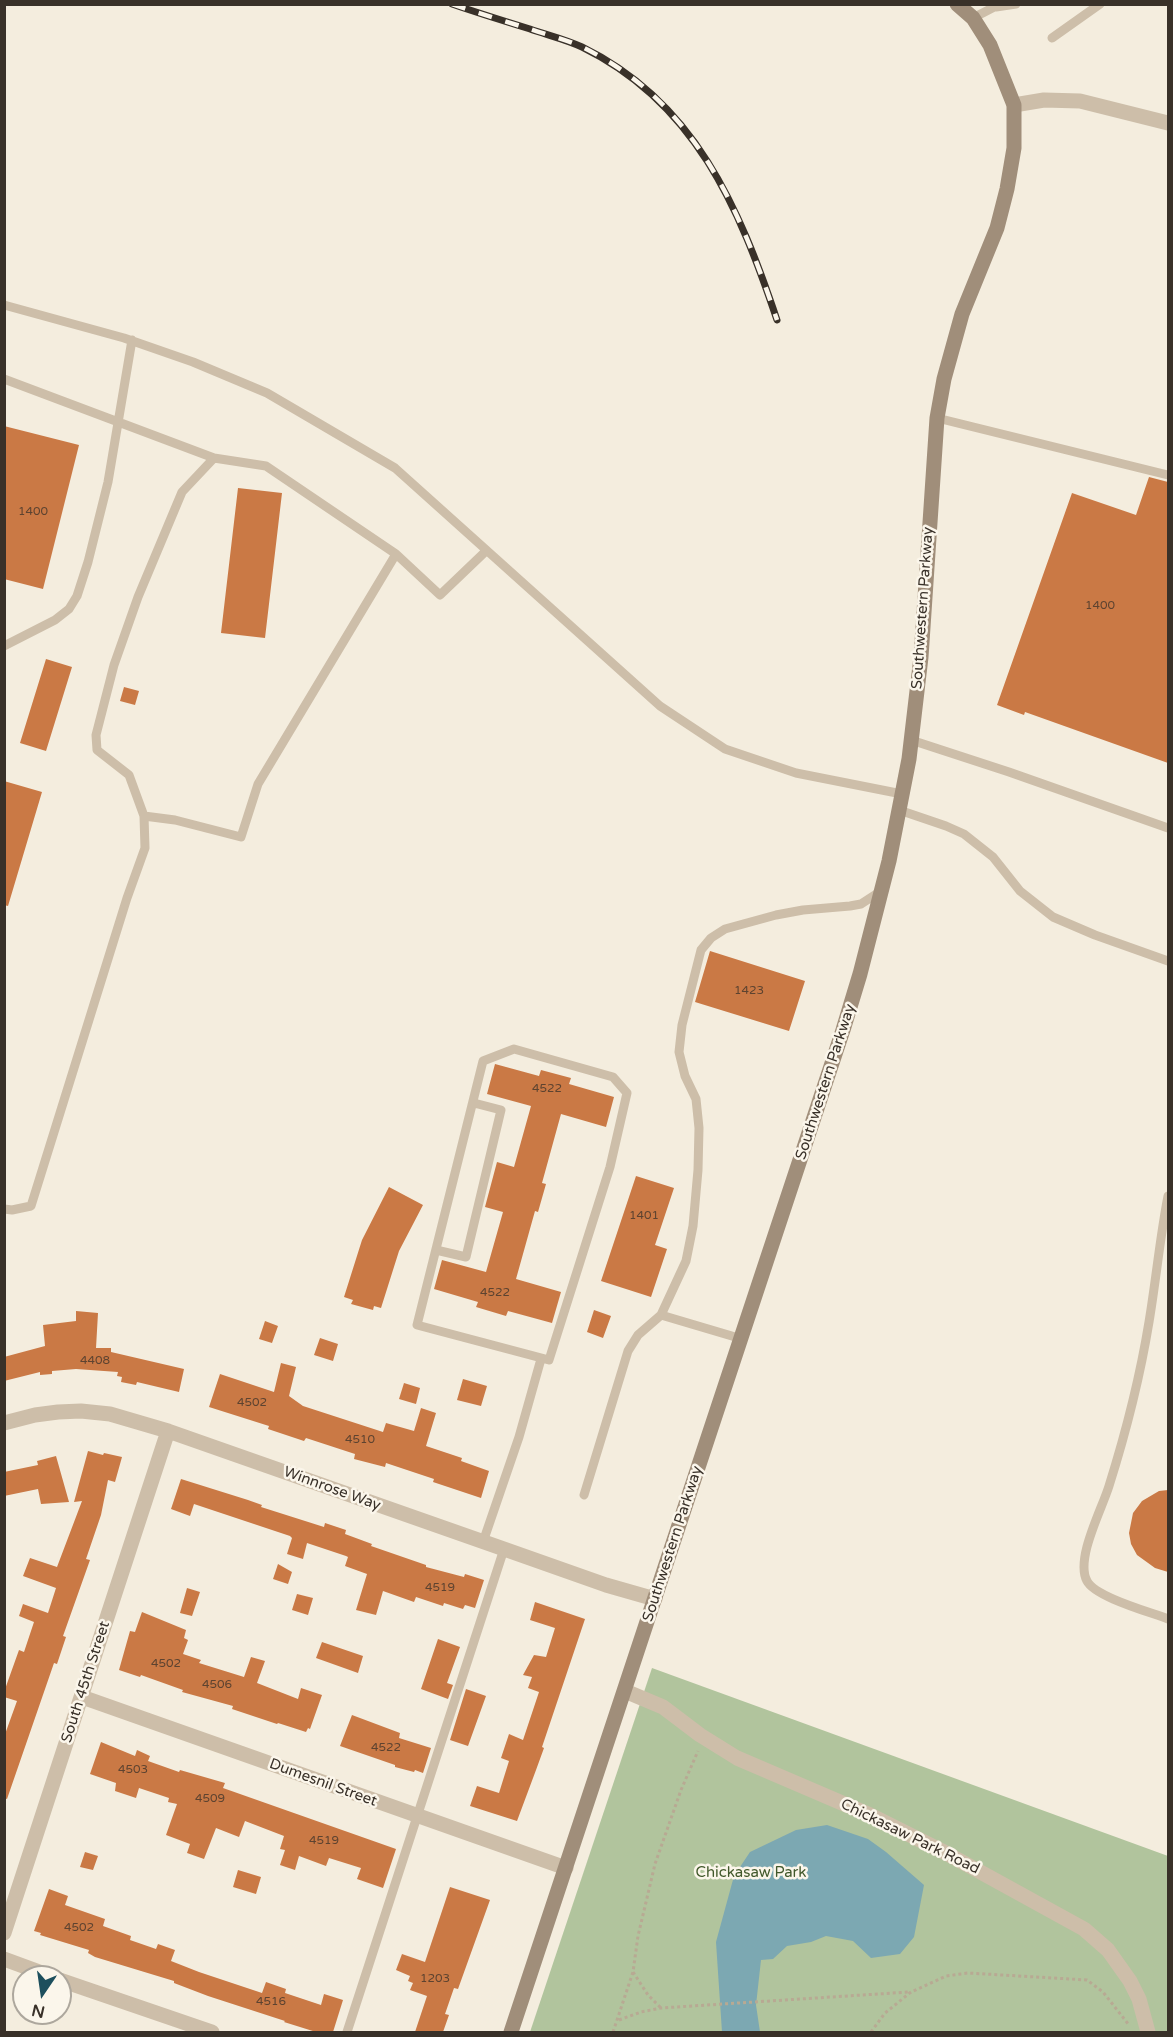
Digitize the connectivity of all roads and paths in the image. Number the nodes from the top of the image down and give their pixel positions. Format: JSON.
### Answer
{"nodes":[{"id":1,"x":957,"y":4,"type":"edge"},
{"id":2,"x":1016,"y":4,"type":"edge"},
{"id":3,"x":1100,"y":4,"type":"edge"},
{"id":4,"x":998,"y":5,"type":"edge"},
{"id":5,"x":973,"y":18,"type":"junction"},
{"id":6,"x":1052,"y":38,"type":"dead end"},
{"id":7,"x":1014,"y":105,"type":"junction"},
{"id":8,"x":1168,"y":123,"type":"edge"},
{"id":9,"x":4,"y":305,"type":"edge"},
{"id":10,"x":132,"y":340,"type":"junction"},
{"id":11,"x":4,"y":379,"type":"edge"},
{"id":12,"x":937,"y":418,"type":"junction"},
{"id":13,"x":116,"y":421,"type":"junction"},
{"id":14,"x":214,"y":458,"type":"junction"},
{"id":15,"x":1168,"y":475,"type":"edge"},
{"id":16,"x":486,"y":551,"type":"junction"},
{"id":17,"x":396,"y":554,"type":"junction"},
{"id":18,"x":4,"y":646,"type":"edge"},
{"id":19,"x":911,"y":740,"type":"junction"},
{"id":20,"x":902,"y":794,"type":"junction"},
{"id":21,"x":899,"y":810,"type":"junction"},
{"id":22,"x":144,"y":816,"type":"junction"},
{"id":23,"x":1168,"y":828,"type":"edge"},
{"id":24,"x":881,"y":891,"type":"junction"},
{"id":25,"x":1168,"y":961,"type":"edge"},
{"id":26,"x":474,"y":1103,"type":"junction"},
{"id":27,"x":1168,"y":1196,"type":"edge"},
{"id":28,"x":4,"y":1209,"type":"edge"},
{"id":29,"x":436,"y":1250,"type":"junction"},
{"id":30,"x":661,"y":1315,"type":"junction"},
{"id":31,"x":742,"y":1339,"type":"junction"},
{"id":32,"x":541,"y":1359,"type":"junction"},
{"id":33,"x":4,"y":1423,"type":"edge"},
{"id":34,"x":168,"y":1431,"type":"junction"},
{"id":35,"x":584,"y":1495,"type":"dead end"},
{"id":36,"x":483,"y":1542,"type":"junction"},
{"id":37,"x":504,"y":1550,"type":"junction"},
{"id":38,"x":655,"y":1599,"type":"junction"},
{"id":39,"x":1168,"y":1619,"type":"edge"},
{"id":40,"x":625,"y":1691,"type":"junction"},
{"id":41,"x":82,"y":1697,"type":"junction"},
{"id":42,"x":706,"y":1739,"type":"junction"},
{"id":43,"x":419,"y":1817,"type":"junction"},
{"id":44,"x":566,"y":1868,"type":"junction"},
{"id":45,"x":4,"y":1933,"type":"edge"},
{"id":46,"x":4,"y":1959,"type":"edge"},
{"id":47,"x":20,"y":1965,"type":"edge"},
{"id":48,"x":633,"y":1972,"type":"junction"},
{"id":49,"x":72,"y":1984,"type":"edge"},
{"id":50,"x":911,"y":1992,"type":"junction"},
{"id":51,"x":661,"y":2008,"type":"junction"},
{"id":52,"x":619,"y":2020,"type":"junction"},
{"id":53,"x":210,"y":2032,"type":"edge"},
{"id":54,"x":347,"y":2032,"type":"edge"},
{"id":55,"x":511,"y":2032,"type":"edge"},
{"id":56,"x":613,"y":2032,"type":"edge"},
{"id":57,"x":871,"y":2032,"type":"edge"},
{"id":58,"x":1132,"y":2032,"type":"edge"},
{"id":59,"x":1148,"y":2032,"type":"edge"}],
"edges":[{"from":1,"to":5,"type":"street"},
{"from":2,"to":4,"type":"lane"},
{"from":3,"to":6,"type":"lane"},
{"from":4,"to":5,"type":"lane"},
{"from":5,"to":7,"type":"street"},
{"from":7,"to":8,"type":"street"},
{"from":7,"to":12,"type":"street","name":"Southwestern Parkway"},
{"from":9,"to":10,"type":"lane"},
{"from":10,"to":13,"type":"lane"},
{"from":10,"to":16,"type":"lane"},
{"from":11,"to":13,"type":"lane"},
{"from":12,"to":15,"type":"lane"},
{"from":12,"to":19,"type":"street","name":"Southwestern Parkway"},
{"from":13,"to":14,"type":"lane"},
{"from":13,"to":18,"type":"lane"},
{"from":14,"to":17,"type":"lane"},
{"from":14,"to":22,"type":"lane"},
{"from":16,"to":17,"type":"lane"},
{"from":16,"to":20,"type":"lane"},
{"from":17,"to":22,"type":"lane"},
{"from":19,"to":20,"type":"street","name":"Southwestern Parkway"},
{"from":19,"to":23,"type":"lane"},
{"from":20,"to":21,"type":"street","name":"Southwestern Parkway"},
{"from":21,"to":24,"type":"street","name":"Southwestern Parkway"},
{"from":21,"to":25,"type":"lane"},
{"from":22,"to":28,"type":"lane"},
{"from":24,"to":30,"type":"lane"},
{"from":24,"to":31,"type":"street","name":"Southwestern Parkway"},
{"from":26,"to":29,"type":"lane"},
{"from":26,"to":29,"type":"lane"},
{"from":26,"to":32,"type":"lane"},
{"from":27,"to":39,"type":"lane"},
{"from":29,"to":32,"type":"lane"},
{"from":30,"to":31,"type":"lane"},
{"from":30,"to":35,"type":"lane"},
{"from":31,"to":38,"type":"street","name":"Southwestern Parkway"},
{"from":32,"to":36,"type":"lane"},
{"from":33,"to":34,"type":"street","name":"Winnrose Way"},
{"from":34,"to":36,"type":"street","name":"Winnrose Way"},
{"from":34,"to":41,"type":"street","name":"South 45th Street"},
{"from":36,"to":37,"type":"street","name":"Winnrose Way"},
{"from":37,"to":38,"type":"street","name":"Winnrose Way"},
{"from":37,"to":43,"type":"lane"},
{"from":38,"to":40,"type":"street","name":"Southwestern Parkway"},
{"from":40,"to":42,"type":"street","name":"Chickasaw Park Road"},
{"from":40,"to":44,"type":"street","name":"Southwestern Parkway"},
{"from":41,"to":43,"type":"street","name":"Dumesnil Street"},
{"from":41,"to":45,"type":"street","name":"South 45th Street"},
{"from":42,"to":48,"type":"path"},
{"from":42,"to":59,"type":"street","name":"Chickasaw Park Road"},
{"from":43,"to":44,"type":"street","name":"Dumesnil Street"},
{"from":43,"to":54,"type":"lane"},
{"from":44,"to":55,"type":"street","name":"Southwestern Parkway"},
{"from":46,"to":47,"type":"street"},
{"from":48,"to":51,"type":"path"},
{"from":48,"to":52,"type":"path"},
{"from":49,"to":53,"type":"street"},
{"from":50,"to":51,"type":"path"},
{"from":50,"to":57,"type":"path"},
{"from":50,"to":58,"type":"path"},
{"from":51,"to":52,"type":"path"},
{"from":52,"to":56,"type":"path"}]}
